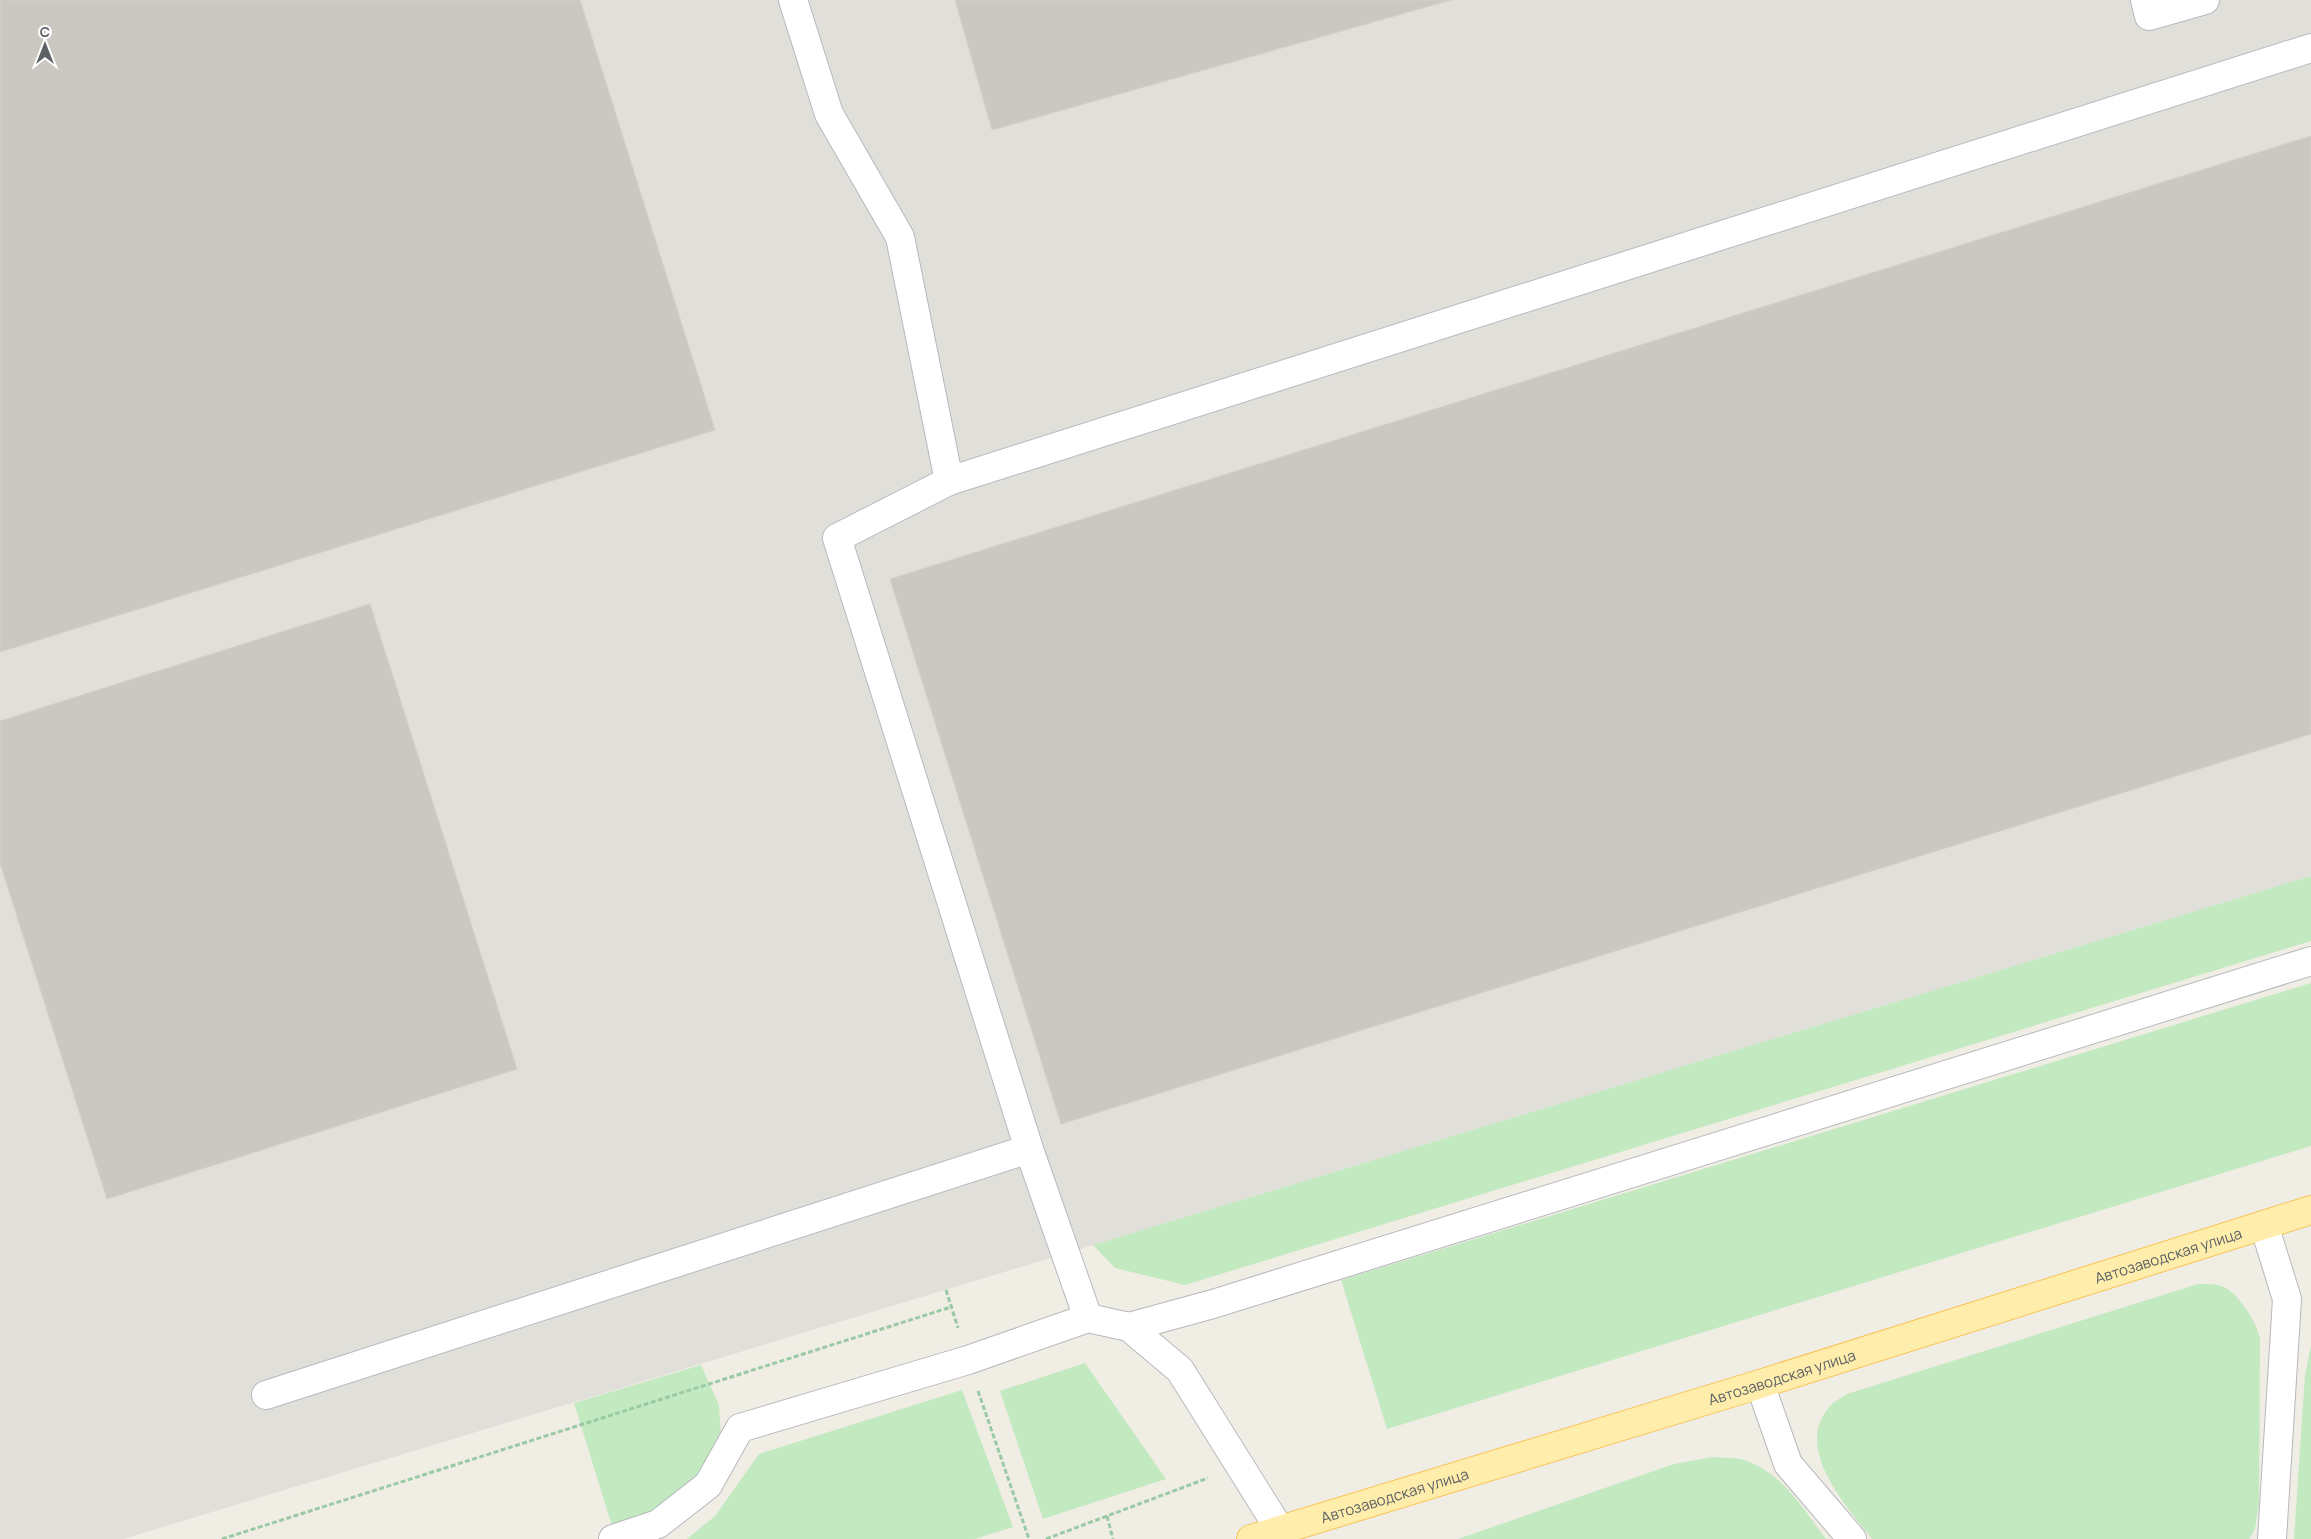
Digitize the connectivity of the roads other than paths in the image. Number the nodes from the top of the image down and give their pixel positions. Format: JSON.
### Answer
{"nodes":[{"id":1,"x":794,"y":0,"type":"edge"},
{"id":2,"x":2145,"y":0,"type":"edge"},
{"id":3,"x":2204,"y":0,"type":"edge"},
{"id":4,"x":2311,"y":48,"type":"edge"},
{"id":5,"x":949,"y":481,"type":"junction"},
{"id":6,"x":2311,"y":961,"type":"edge"},
{"id":7,"x":1029,"y":1149,"type":"junction"},
{"id":8,"x":2311,"y":1210,"type":"edge"},
{"id":9,"x":2264,"y":1225,"type":"junction"},
{"id":10,"x":1088,"y":1318,"type":"junction"},
{"id":11,"x":1129,"y":1327,"type":"junction"},
{"id":12,"x":1760,"y":1384,"type":"junction"},
{"id":13,"x":266,"y":1395,"type":"dead end"},
{"id":14,"x":1280,"y":1535,"type":"edge"},
{"id":15,"x":613,"y":1539,"type":"edge"},
{"id":16,"x":1251,"y":1539,"type":"edge"},
{"id":17,"x":1852,"y":1539,"type":"edge"},
{"id":18,"x":2272,"y":1539,"type":"edge"}],
"edges":[{"from":1,"to":5,"type":"lane"},
{"from":2,"to":3,"type":"lane"},
{"from":4,"to":5,"type":"lane"},
{"from":5,"to":7,"type":"lane"},
{"from":6,"to":11,"type":"lane"},
{"from":7,"to":10,"type":"lane"},
{"from":7,"to":13,"type":"lane"},
{"from":8,"to":9,"type":"main road","name":"Автозаводская улица"},
{"from":9,"to":12,"type":"main road","name":"Автозаводская улица"},
{"from":9,"to":18,"type":"lane"},
{"from":10,"to":11,"type":"lane"},
{"from":10,"to":15,"type":"lane"},
{"from":11,"to":14,"type":"lane"},
{"from":12,"to":14,"type":"main road","name":"Автозаводская улица"},
{"from":12,"to":17,"type":"lane"},
{"from":14,"to":16,"type":"main road","name":"Автозаводская улица"}]}
